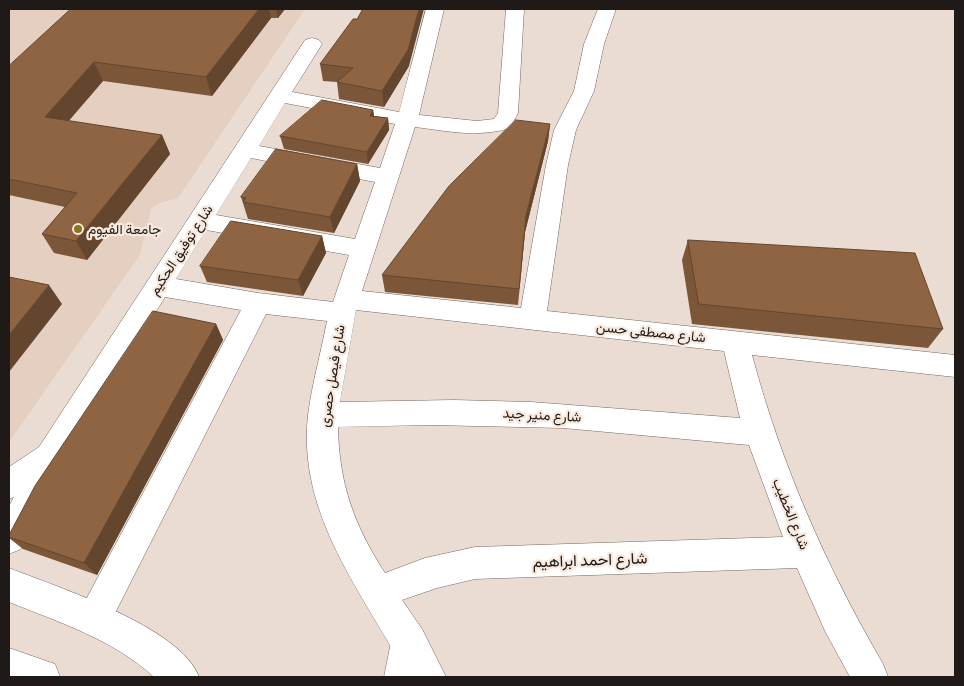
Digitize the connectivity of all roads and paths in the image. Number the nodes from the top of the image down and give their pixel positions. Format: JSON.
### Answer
{"nodes":[{"id":1,"x":435,"y":9,"type":"edge"},
{"id":2,"x":515,"y":9,"type":"edge"},
{"id":3,"x":607,"y":9,"type":"edge"},
{"id":4,"x":312,"y":44,"type":"dead end"},
{"id":5,"x":279,"y":96,"type":"junction"},
{"id":6,"x":407,"y":120,"type":"junction"},
{"id":7,"x":245,"y":150,"type":"junction"},
{"id":8,"x":388,"y":177,"type":"junction"},
{"id":9,"x":200,"y":221,"type":"junction"},
{"id":10,"x":363,"y":249,"type":"junction"},
{"id":11,"x":158,"y":286,"type":"junction"},
{"id":12,"x":258,"y":303,"type":"junction"},
{"id":13,"x":344,"y":306,"type":"junction"},
{"id":14,"x":532,"y":319,"type":"junction"},
{"id":15,"x":735,"y":341,"type":"junction"},
{"id":16,"x":955,"y":366,"type":"edge"},
{"id":17,"x":323,"y":416,"type":"junction"},
{"id":18,"x":760,"y":432,"type":"junction"},
{"id":19,"x":50,"y":456,"type":"junction"},
{"id":20,"x":9,"y":486,"type":"edge"},
{"id":21,"x":9,"y":538,"type":"edge"},
{"id":22,"x":806,"y":552,"type":"junction"},
{"id":23,"x":9,"y":585,"type":"edge"},
{"id":24,"x":378,"y":593,"type":"junction"},
{"id":25,"x":94,"y":619,"type":"junction"},
{"id":26,"x":409,"y":642,"type":"junction"},
{"id":27,"x":9,"y":666,"type":"edge"},
{"id":28,"x":42,"y":677,"type":"edge"},
{"id":29,"x":181,"y":677,"type":"edge"},
{"id":30,"x":402,"y":677,"type":"edge"},
{"id":31,"x":428,"y":677,"type":"edge"},
{"id":32,"x":870,"y":677,"type":"edge"}],
"edges":[{"from":1,"to":6,"type":"street","name":"شارع فيصل حصرى"},
{"from":2,"to":6,"type":"street"},
{"from":3,"to":14,"type":"street"},
{"from":4,"to":5,"type":"street","name":"شارع توفيق الحكيم"},
{"from":5,"to":6,"type":"street"},
{"from":5,"to":7,"type":"street","name":"شارع توفيق الحكيم"},
{"from":6,"to":8,"type":"street","name":"شارع فيصل حصرى"},
{"from":7,"to":8,"type":"street"},
{"from":7,"to":9,"type":"street","name":"شارع توفيق الحكيم"},
{"from":8,"to":10,"type":"street","name":"شارع فيصل حصرى"},
{"from":9,"to":10,"type":"street"},
{"from":9,"to":11,"type":"street","name":"شارع توفيق الحكيم"},
{"from":10,"to":13,"type":"street","name":"شارع فيصل حصرى"},
{"from":11,"to":12,"type":"street","name":"شارع مصطفى حسن"},
{"from":11,"to":19,"type":"street","name":"شارع توفيق الحكيم"},
{"from":12,"to":13,"type":"street","name":"شارع مصطفى حسن"},
{"from":12,"to":25,"type":"street"},
{"from":13,"to":14,"type":"street","name":"شارع مصطفى حسن"},
{"from":13,"to":17,"type":"street","name":"شارع فيصل حصرى"},
{"from":14,"to":15,"type":"street","name":"شارع مصطفى حسن"},
{"from":15,"to":16,"type":"street","name":"شارع مصطفى حسن"},
{"from":15,"to":18,"type":"street","name":"شارع الخطيب"},
{"from":17,"to":18,"type":"street","name":"شارع منير جيد"},
{"from":17,"to":24,"type":"street","name":"شارع فيصل حصرى"},
{"from":18,"to":22,"type":"street","name":"شارع الخطيب"},
{"from":19,"to":20,"type":"street","name":"شارع توفيق الحكيم"},
{"from":19,"to":21,"type":"street","name":"شارع توفيق الحكيم"},
{"from":22,"to":24,"type":"street","name":"شارع احمد ابراهيم"},
{"from":22,"to":32,"type":"street","name":"شارع الخطيب"},
{"from":23,"to":25,"type":"street"},
{"from":24,"to":26,"type":"street","name":"شارع فيصل حصرى"},
{"from":25,"to":29,"type":"street"},
{"from":26,"to":30,"type":"street"},
{"from":26,"to":31,"type":"street","name":"شارع فيصل حصرى"},
{"from":27,"to":28,"type":"street"}]}
